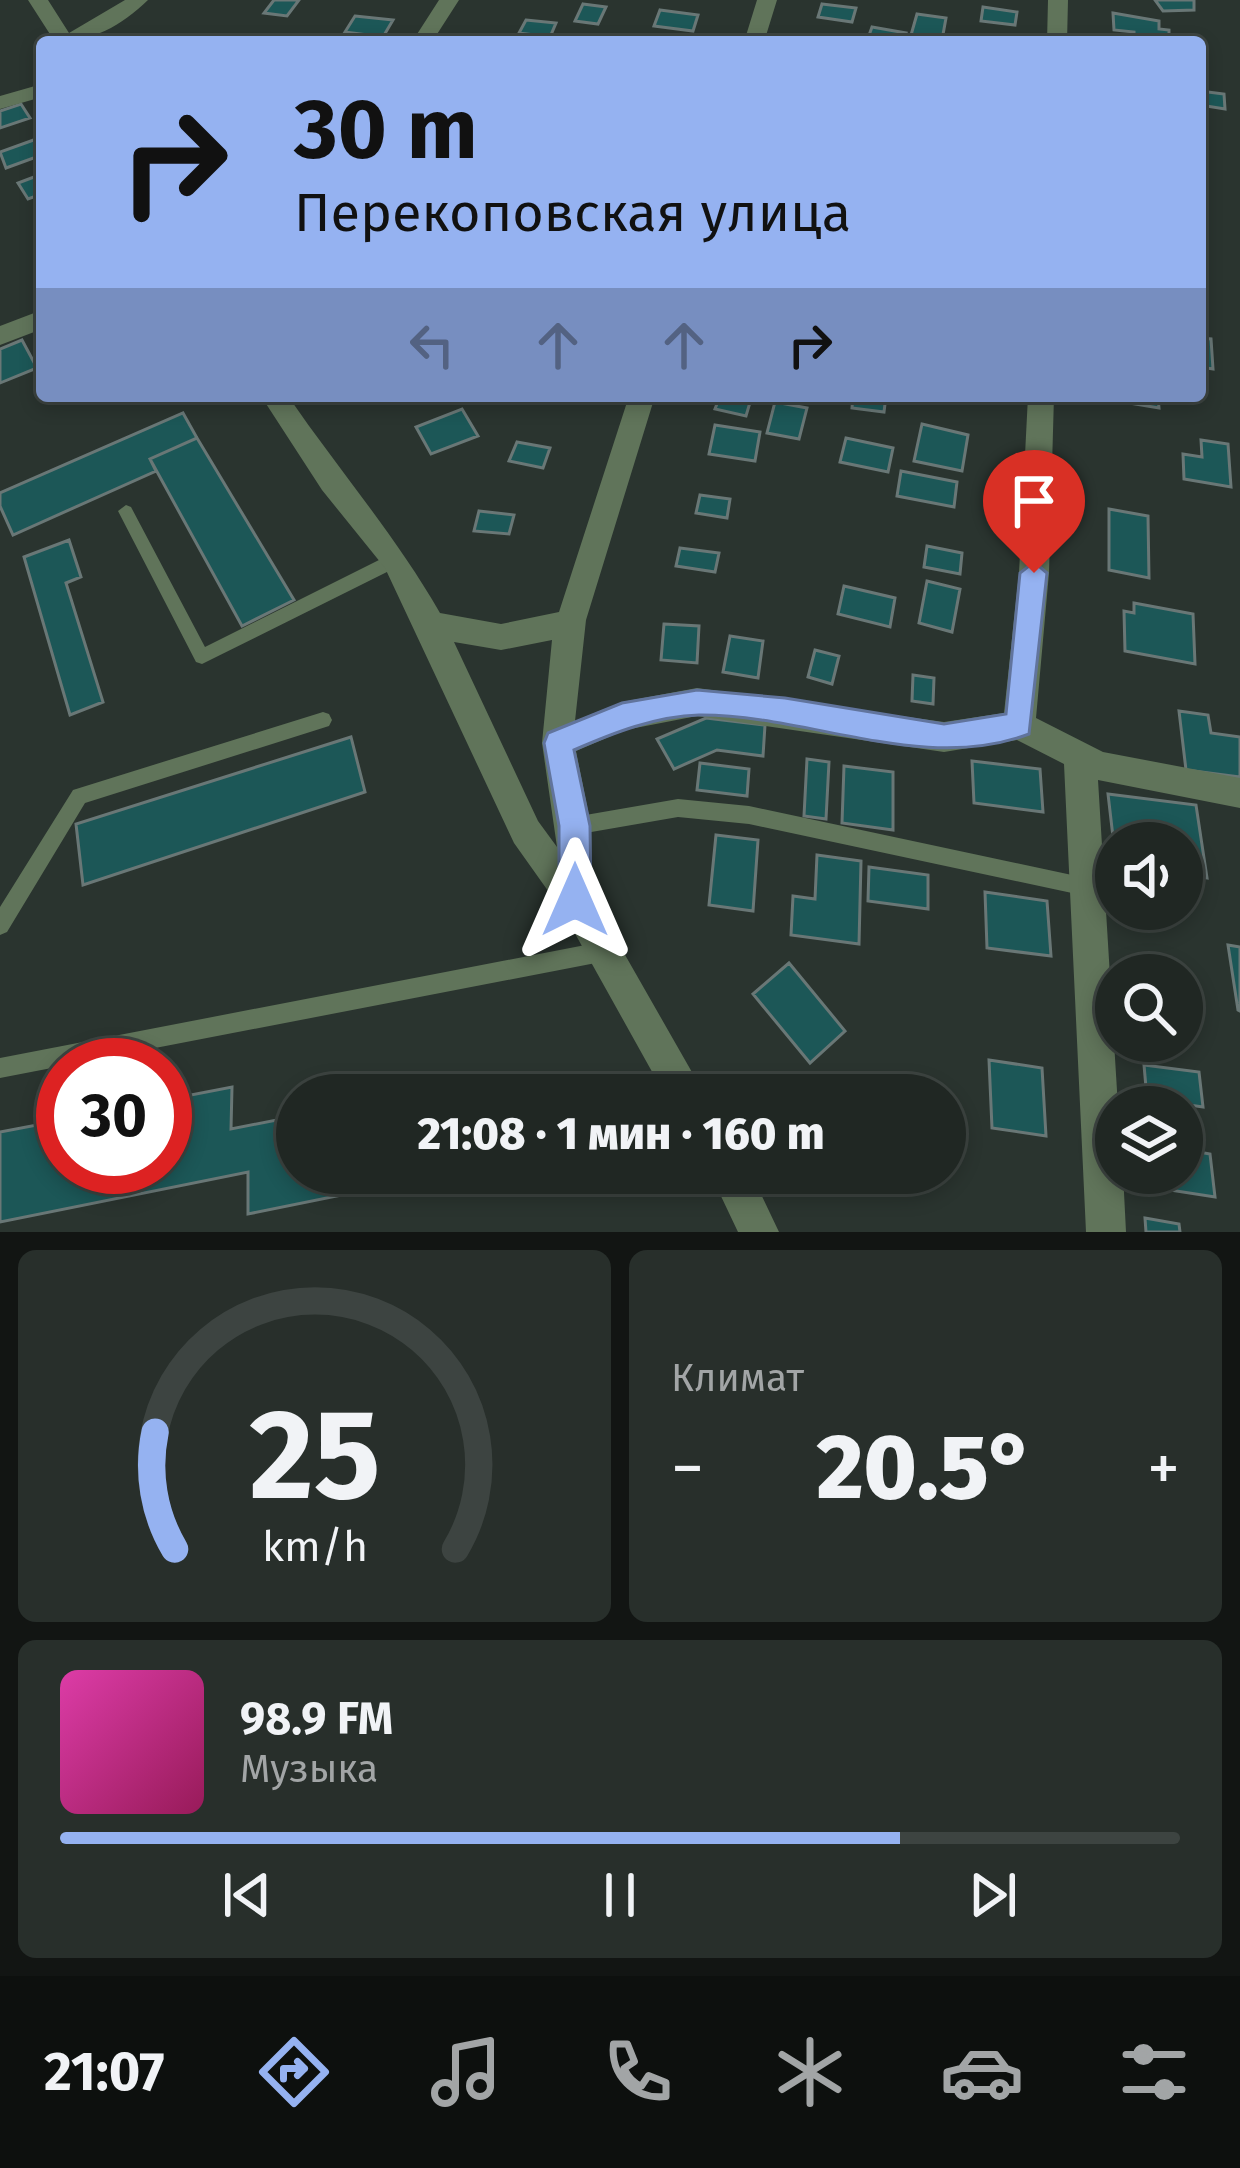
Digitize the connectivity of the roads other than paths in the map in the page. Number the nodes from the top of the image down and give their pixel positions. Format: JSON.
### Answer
{"nodes":[{"id":1,"x":38,"y":0,"type":"edge"},
{"id":2,"x":138,"y":0,"type":"edge"},
{"id":3,"x":449,"y":0,"type":"edge"},
{"id":4,"x":767,"y":0,"type":"edge"},
{"id":5,"x":1058,"y":0,"type":"edge"},
{"id":6,"x":61,"y":36,"type":"edge"},
{"id":7,"x":79,"y":36,"type":"edge"},
{"id":8,"x":426,"y":36,"type":"edge"},
{"id":9,"x":756,"y":36,"type":"edge"},
{"id":10,"x":1057,"y":36,"type":"edge"},
{"id":11,"x":36,"y":92,"type":"edge"},
{"id":12,"x":0,"y":104,"type":"edge"},
{"id":13,"x":36,"y":321,"type":"edge"},
{"id":14,"x":0,"y":336,"type":"edge"},
{"id":15,"x":278,"y":402,"type":"edge"},
{"id":16,"x":640,"y":402,"type":"edge"},
{"id":17,"x":1041,"y":402,"type":"edge"},
{"id":18,"x":126,"y":511,"type":"dead end"},
{"id":19,"x":394,"y":560,"type":"junction"},
{"id":20,"x":571,"y":620,"type":"junction"},
{"id":21,"x":430,"y":624,"type":"junction"},
{"id":22,"x":323,"y":720,"type":"dead end"},
{"id":23,"x":1019,"y":725,"type":"junction"},
{"id":24,"x":558,"y":743,"type":"junction"},
{"id":25,"x":1080,"y":759,"type":"junction"},
{"id":26,"x":1240,"y":793,"type":"edge"},
{"id":27,"x":574,"y":826,"type":"junction"},
{"id":28,"x":1086,"y":887,"type":"junction"},
{"id":29,"x":575,"y":900,"type":"junction"},
{"id":30,"x":0,"y":925,"type":"edge"},
{"id":31,"x":601,"y":952,"type":"junction"},
{"id":32,"x":0,"y":1068,"type":"edge"},
{"id":33,"x":674,"y":1074,"type":"edge"},
{"id":34,"x":740,"y":1194,"type":"edge"},
{"id":35,"x":759,"y":1232,"type":"edge"},
{"id":36,"x":1106,"y":1232,"type":"edge"}],
"edges":[{"from":1,"to":6,"type":"street"},
{"from":2,"to":7,"type":"street"},
{"from":3,"to":8,"type":"street"},
{"from":4,"to":9,"type":"street"},
{"from":5,"to":10,"type":"street"},
{"from":11,"to":12,"type":"street"},
{"from":13,"to":14,"type":"street"},
{"from":15,"to":19,"type":"street"},
{"from":16,"to":20,"type":"street"},
{"from":17,"to":23,"type":"street"},
{"from":18,"to":19,"type":"lane"},
{"from":19,"to":21,"type":"street"},
{"from":20,"to":21,"type":"street"},
{"from":20,"to":24,"type":"street"},
{"from":21,"to":29,"type":"street"},
{"from":22,"to":30,"type":"lane"},
{"from":23,"to":24,"type":"street"},
{"from":23,"to":25,"type":"street"},
{"from":24,"to":27,"type":"street"},
{"from":25,"to":26,"type":"street"},
{"from":25,"to":28,"type":"street"},
{"from":27,"to":28,"type":"lane"},
{"from":27,"to":29,"type":"street"},
{"from":28,"to":36,"type":"street"},
{"from":29,"to":31,"type":"street"},
{"from":31,"to":32,"type":"lane"},
{"from":31,"to":33,"type":"street"},
{"from":34,"to":35,"type":"street"}]}
